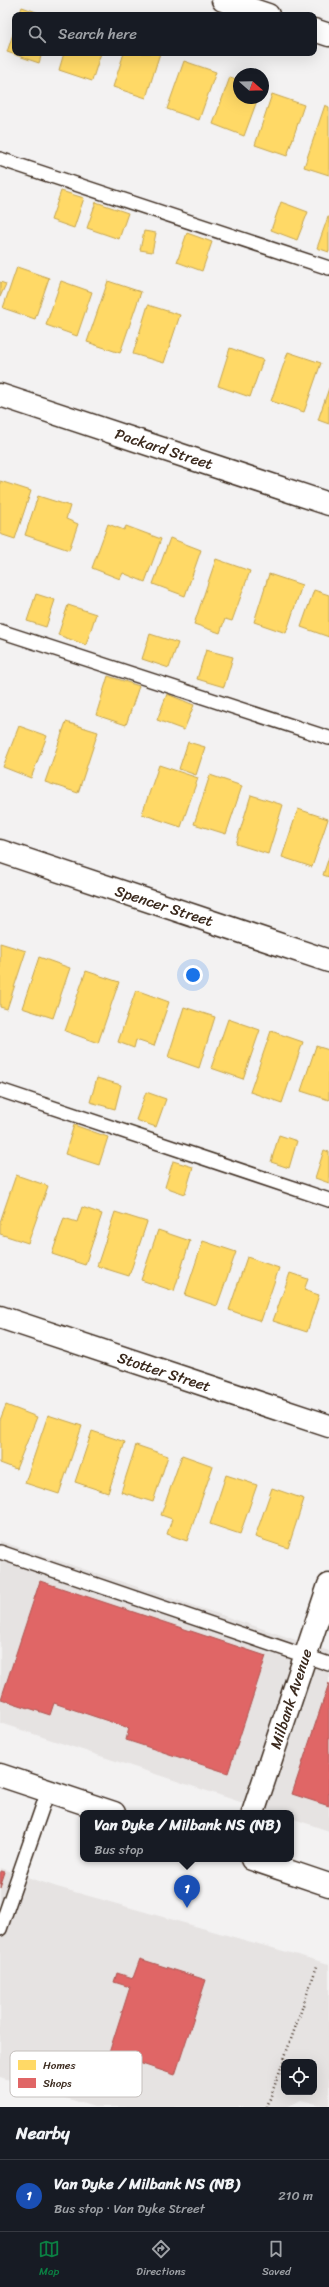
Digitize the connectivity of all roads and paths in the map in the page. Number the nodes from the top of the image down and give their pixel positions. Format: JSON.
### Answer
{"nodes":[{"id":1,"x":223,"y":0,"type":"edge"},
{"id":2,"x":259,"y":12,"type":"edge"},
{"id":3,"x":317,"y":31,"type":"edge"},
{"id":4,"x":329,"y":36,"type":"edge"},
{"id":5,"x":0,"y":159,"type":"edge"},
{"id":6,"x":329,"y":268,"type":"edge"},
{"id":7,"x":0,"y":395,"type":"edge"},
{"id":8,"x":329,"y":504,"type":"edge"},
{"id":9,"x":0,"y":632,"type":"edge"},
{"id":10,"x":329,"y":738,"type":"edge"},
{"id":11,"x":0,"y":851,"type":"edge"},
{"id":12,"x":329,"y":961,"type":"edge"},
{"id":13,"x":0,"y":1090,"type":"edge"},
{"id":14,"x":329,"y":1200,"type":"edge"},
{"id":15,"x":0,"y":1317,"type":"edge"},
{"id":16,"x":329,"y":1426,"type":"edge"},
{"id":17,"x":0,"y":1552,"type":"edge"},
{"id":18,"x":329,"y":1585,"type":"edge"},
{"id":19,"x":305,"y":1656,"type":"junction"},
{"id":20,"x":329,"y":1664,"type":"edge"},
{"id":21,"x":0,"y":1775,"type":"edge"},
{"id":22,"x":48,"y":1791,"type":"junction"},
{"id":23,"x":105,"y":1810,"type":"edge"},
{"id":24,"x":254,"y":1810,"type":"edge"},
{"id":25,"x":261,"y":1862,"type":"edge"},
{"id":26,"x":329,"y":1885,"type":"edge"},
{"id":27,"x":0,"y":1929,"type":"edge"},
{"id":28,"x":317,"y":1966,"type":"dead end"},
{"id":29,"x":267,"y":2107,"type":"edge"}],
"edges":[{"from":1,"to":2,"type":"street"},
{"from":3,"to":4,"type":"street"},
{"from":5,"to":6,"type":"lane"},
{"from":7,"to":8,"type":"street","name":"Packard Street"},
{"from":9,"to":10,"type":"lane"},
{"from":11,"to":12,"type":"street","name":"Spencer Street"},
{"from":13,"to":14,"type":"lane"},
{"from":15,"to":16,"type":"street","name":"Stotter Street"},
{"from":17,"to":19,"type":"lane"},
{"from":18,"to":19,"type":"street","name":"Milbank Avenue"},
{"from":19,"to":20,"type":"lane"},
{"from":19,"to":24,"type":"street","name":"Milbank Avenue"},
{"from":21,"to":22,"type":"street"},
{"from":22,"to":23,"type":"street"},
{"from":22,"to":27,"type":"lane"},
{"from":25,"to":26,"type":"street"},
{"from":28,"to":29,"type":"path"}]}
